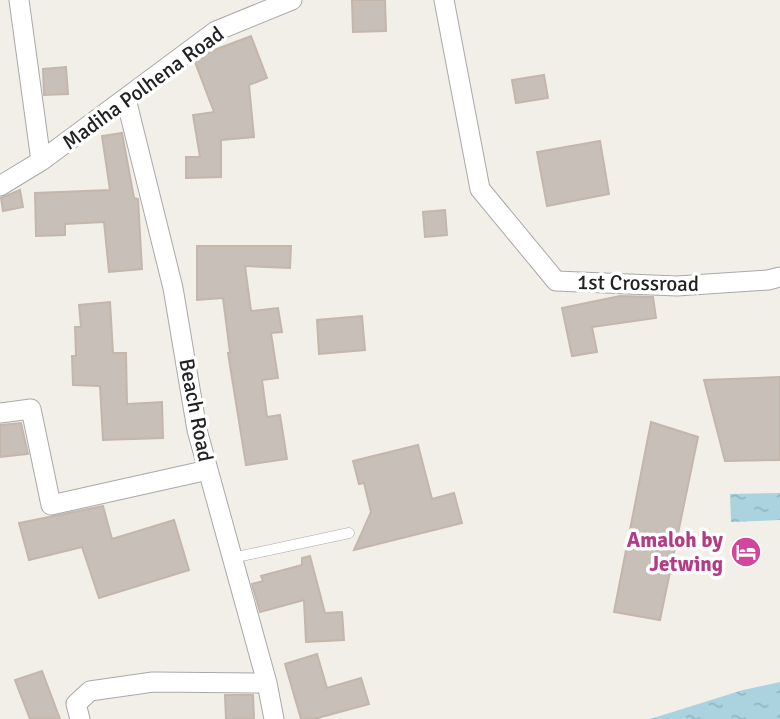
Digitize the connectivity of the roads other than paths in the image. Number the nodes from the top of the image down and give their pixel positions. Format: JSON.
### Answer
{"nodes":[{"id":1,"x":19,"y":0,"type":"edge"},
{"id":2,"x":292,"y":0,"type":"edge"},
{"id":3,"x":444,"y":0,"type":"edge"},
{"id":4,"x":125,"y":99,"type":"junction"},
{"id":5,"x":41,"y":161,"type":"junction"},
{"id":6,"x":0,"y":187,"type":"edge"},
{"id":7,"x":780,"y":277,"type":"edge"},
{"id":8,"x":0,"y":413,"type":"edge"},
{"id":9,"x":208,"y":470,"type":"junction"},
{"id":10,"x":349,"y":533,"type":"dead end"},
{"id":11,"x":232,"y":558,"type":"junction"},
{"id":12,"x":267,"y":683,"type":"junction"},
{"id":13,"x":80,"y":719,"type":"edge"},
{"id":14,"x":274,"y":719,"type":"edge"}],
"edges":[{"from":1,"to":5,"type":"street"},
{"from":2,"to":4,"type":"street","name":"Madiha Polhena Road"},
{"from":3,"to":7,"type":"street","name":"1st Crossroad"},
{"from":4,"to":5,"type":"street","name":"Madiha Polhena Road"},
{"from":4,"to":9,"type":"street","name":"Beach Road"},
{"from":5,"to":6,"type":"street","name":"Madiha Polhena Road"},
{"from":8,"to":9,"type":"street"},
{"from":9,"to":11,"type":"street","name":"Beach Road"},
{"from":10,"to":11,"type":"lane"},
{"from":11,"to":12,"type":"street","name":"Beach Road"},
{"from":12,"to":13,"type":"street"},
{"from":12,"to":14,"type":"street","name":"Beach Road"}]}
